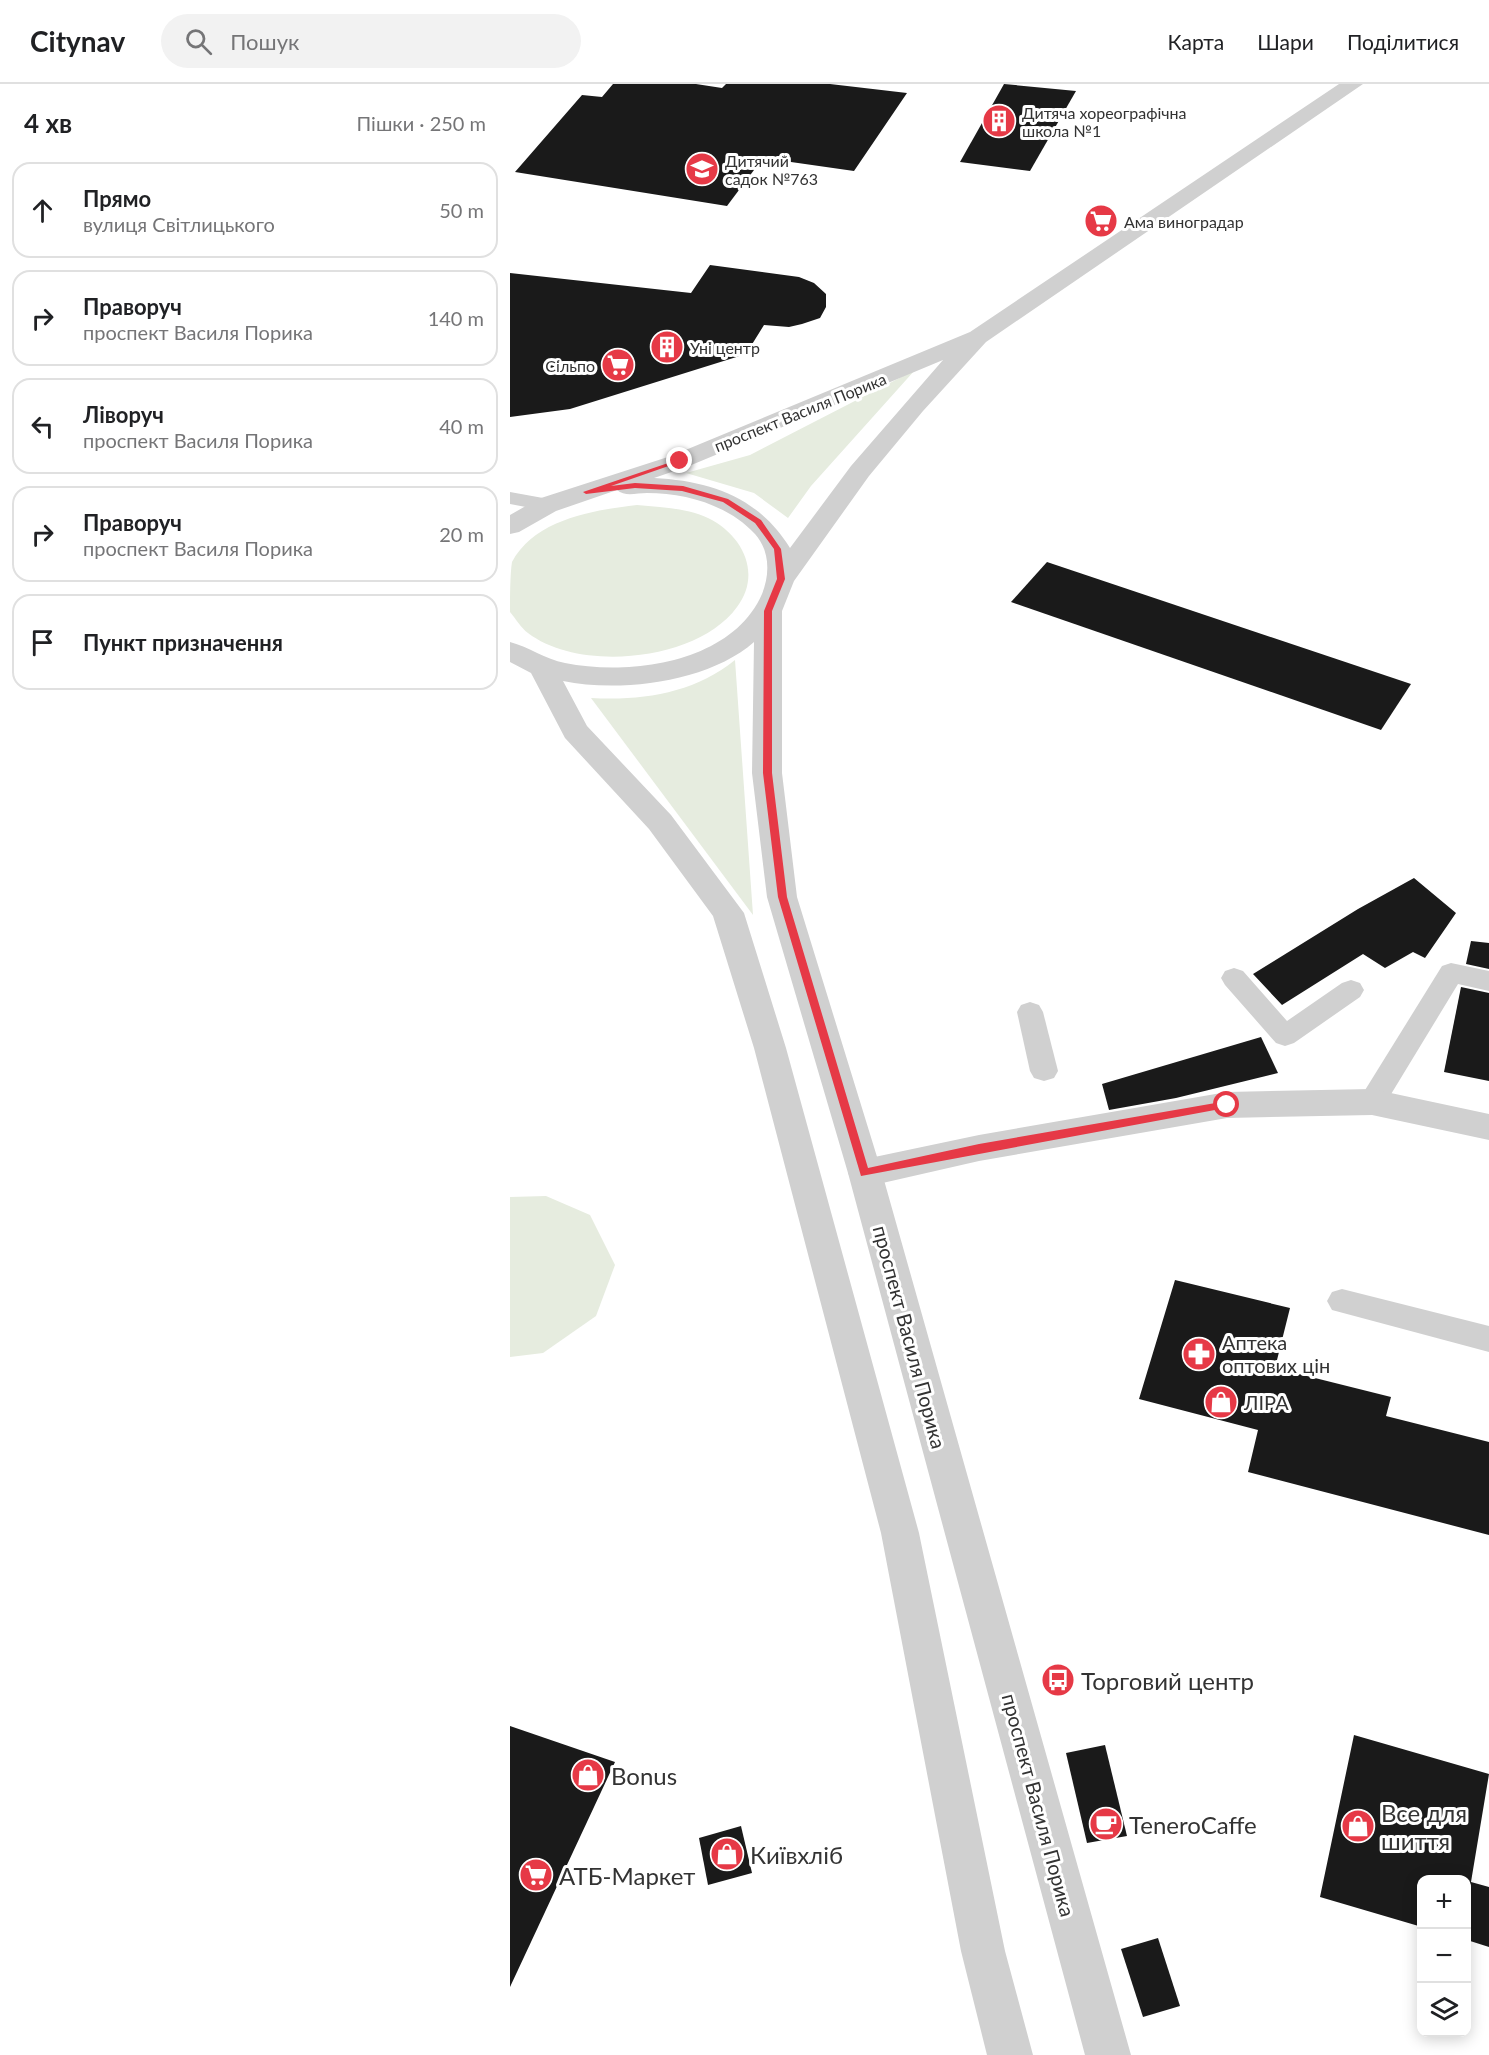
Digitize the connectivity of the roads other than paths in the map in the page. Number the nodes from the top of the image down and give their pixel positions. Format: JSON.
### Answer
{"nodes":[{"id":1,"x":1353,"y":84,"type":"edge"},
{"id":2,"x":978,"y":337,"type":"junction"},
{"id":3,"x":586,"y":492,"type":"junction"},
{"id":4,"x":510,"y":498,"type":"edge"},
{"id":5,"x":547,"y":505,"type":"junction"},
{"id":6,"x":510,"y":526,"type":"edge"},
{"id":7,"x":775,"y":595,"type":"junction"},
{"id":8,"x":510,"y":651,"type":"edge"},
{"id":9,"x":542,"y":667,"type":"junction"},
{"id":10,"x":1234,"y":978,"type":"dead end"},
{"id":11,"x":1489,"y":981,"type":"edge"},
{"id":12,"x":1352,"y":990,"type":"dead end"},
{"id":13,"x":1030,"y":1012,"type":"dead end"},
{"id":14,"x":1044,"y":1071,"type":"dead end"},
{"id":15,"x":1372,"y":1102,"type":"junction"},
{"id":16,"x":1489,"y":1127,"type":"edge"},
{"id":17,"x":865,"y":1173,"type":"junction"},
{"id":18,"x":1342,"y":1301,"type":"dead end"},
{"id":19,"x":1489,"y":1339,"type":"edge"},
{"id":20,"x":1010,"y":2055,"type":"edge"},
{"id":21,"x":1108,"y":2055,"type":"edge"}],
"edges":[{"from":1,"to":2,"type":"street","name":"проспект Василя Порика"},
{"from":2,"to":3,"type":"street","name":"проспект Василя Порика"},
{"from":2,"to":7,"type":"street","name":"проспект Василя Порика"},
{"from":3,"to":5,"type":"street","name":"проспект Василя Порика"},
{"from":3,"to":7,"type":"street","name":"проспект Василя Порика"},
{"from":4,"to":5,"type":"lane"},
{"from":5,"to":6,"type":"street","name":"проспект Василя Порика"},
{"from":7,"to":9,"type":"street","name":"проспект Василя Порика"},
{"from":7,"to":17,"type":"street","name":"проспект Василя Порика"},
{"from":8,"to":9,"type":"street","name":"проспект Василя Порика"},
{"from":9,"to":20,"type":"street"},
{"from":10,"to":12,"type":"lane"},
{"from":11,"to":15,"type":"lane"},
{"from":13,"to":14,"type":"lane"},
{"from":15,"to":16,"type":"street"},
{"from":15,"to":17,"type":"street"},
{"from":17,"to":21,"type":"street","name":"проспект Василя Порика"},
{"from":18,"to":19,"type":"lane"}]}
